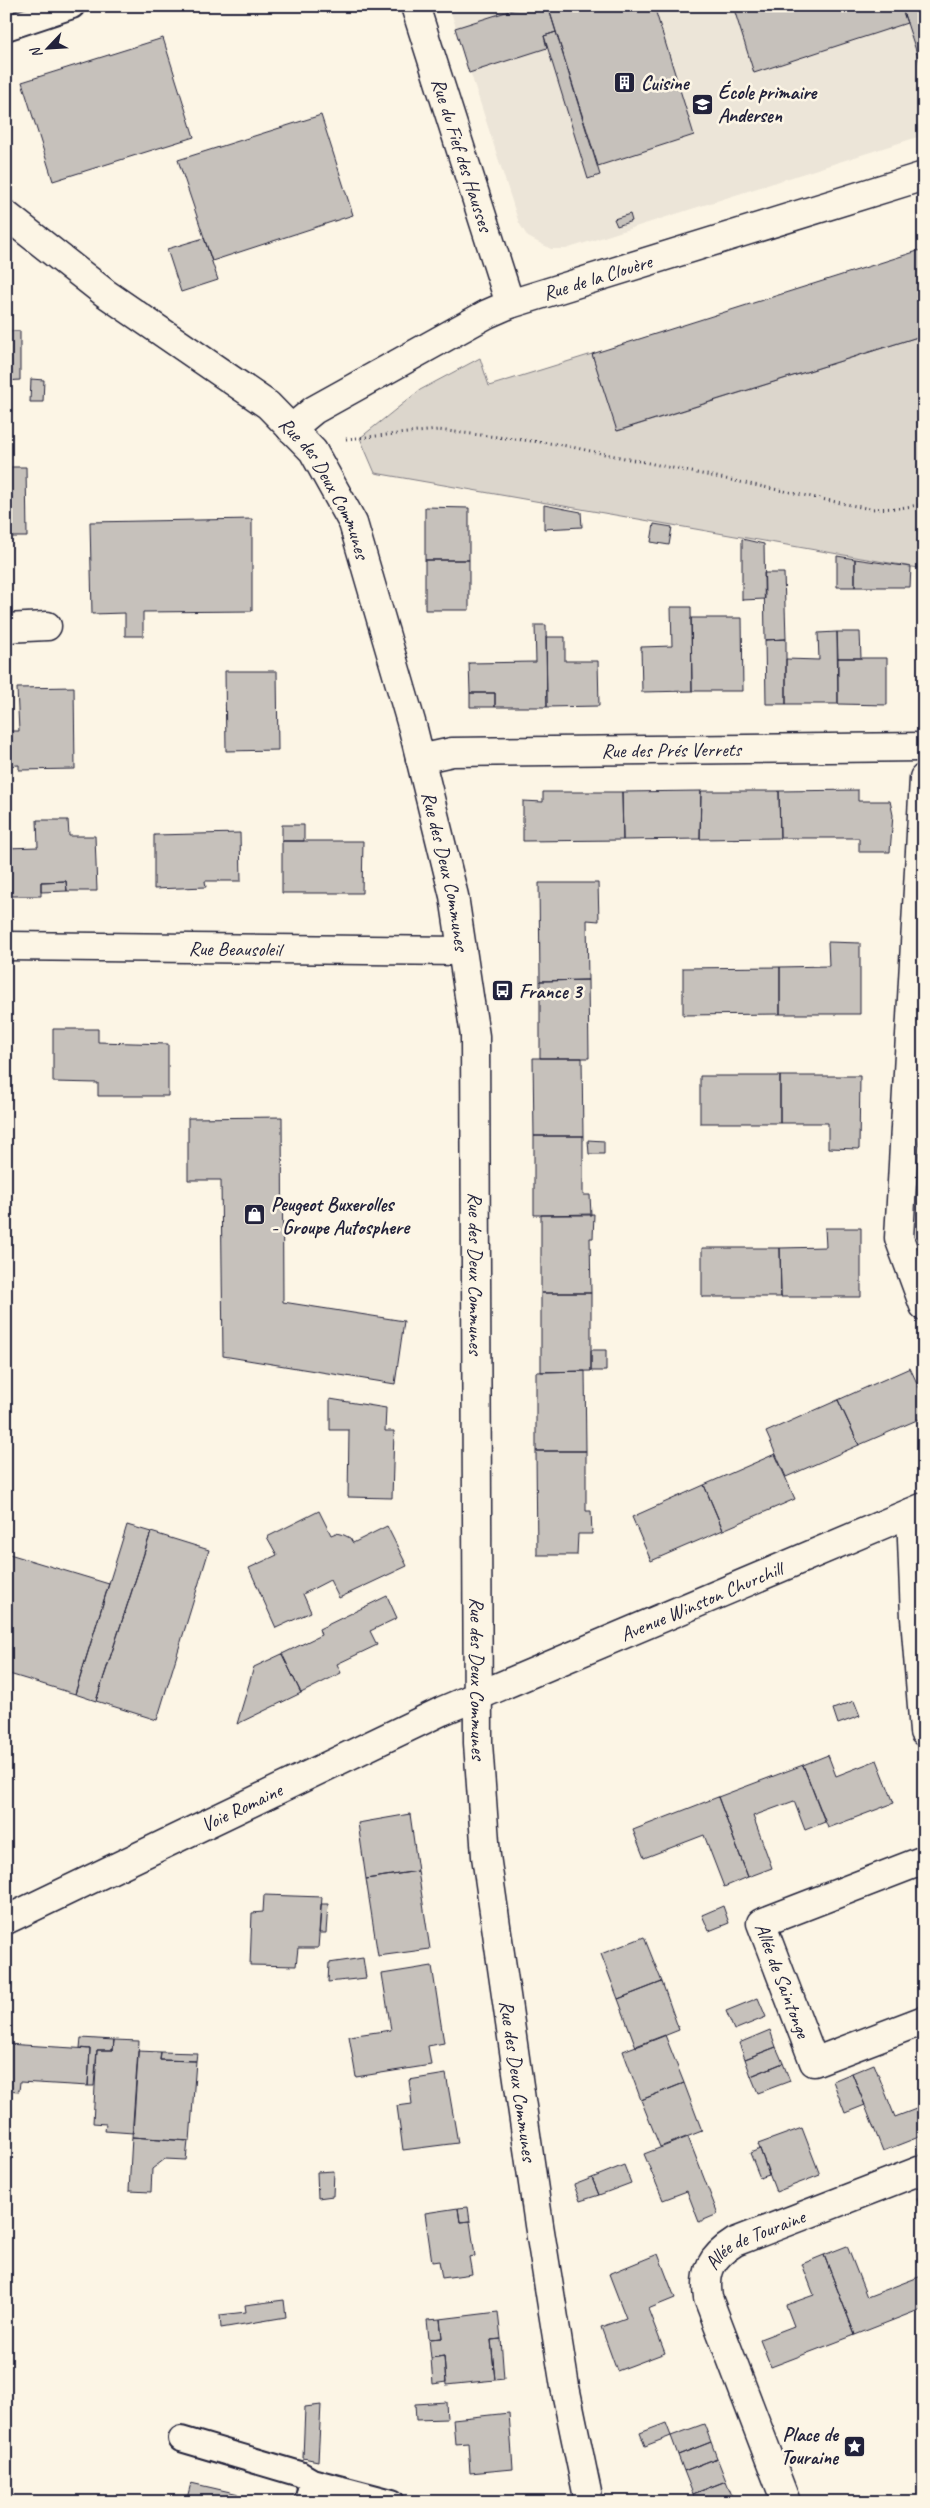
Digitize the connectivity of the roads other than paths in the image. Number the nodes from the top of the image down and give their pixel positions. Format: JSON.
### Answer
{"nodes":[{"id":1,"x":72,"y":6,"type":"edge"},
{"id":2,"x":415,"y":6,"type":"edge"},
{"id":3,"x":6,"y":28,"type":"edge"},
{"id":4,"x":924,"y":176,"type":"edge"},
{"id":5,"x":6,"y":214,"type":"edge"},
{"id":6,"x":510,"y":304,"type":"junction"},
{"id":7,"x":292,"y":429,"type":"junction"},
{"id":8,"x":47,"y":626,"type":"dead end"},
{"id":9,"x":6,"y":628,"type":"edge"},
{"id":10,"x":924,"y":747,"type":"edge"},
{"id":11,"x":420,"y":759,"type":"junction"},
{"id":12,"x":924,"y":778,"type":"edge"},
{"id":13,"x":6,"y":946,"type":"edge"},
{"id":14,"x":462,"y":951,"type":"junction"},
{"id":15,"x":912,"y":1186,"type":"edge"},
{"id":16,"x":924,"y":1306,"type":"edge"},
{"id":17,"x":918,"y":1510,"type":"edge"},
{"id":18,"x":478,"y":1696,"type":"junction"},
{"id":19,"x":924,"y":1732,"type":"edge"},
{"id":20,"x":924,"y":1860,"type":"edge"},
{"id":21,"x":6,"y":1920,"type":"edge"},
{"id":22,"x":924,"y":2020,"type":"edge"},
{"id":23,"x":924,"y":2169,"type":"edge"},
{"id":24,"x":181,"y":2439,"type":"dead end"},
{"id":25,"x":309,"y":2492,"type":"edge"},
{"id":26,"x":392,"y":2502,"type":"edge"},
{"id":27,"x":589,"y":2502,"type":"edge"},
{"id":28,"x":786,"y":2502,"type":"edge"}],
"edges":[{"from":1,"to":3,"type":"lane"},
{"from":2,"to":6,"type":"street","name":"Rue du Fief des Hausses"},
{"from":4,"to":6,"type":"street","name":"Rue de la Clouère"},
{"from":5,"to":7,"type":"street","name":"Rue des Deux Communes"},
{"from":6,"to":7,"type":"street","name":"Rue de la Clouère"},
{"from":7,"to":11,"type":"street","name":"Rue des Deux Communes"},
{"from":8,"to":9,"type":"street"},
{"from":10,"to":11,"type":"street","name":"Rue des Prés Verrets"},
{"from":11,"to":14,"type":"street","name":"Rue des Deux Communes"},
{"from":12,"to":15,"type":"street"},
{"from":13,"to":14,"type":"street","name":"Rue Beausoleil"},
{"from":14,"to":18,"type":"street","name":"Rue des Deux Communes"},
{"from":15,"to":16,"type":"street"},
{"from":17,"to":18,"type":"street","name":"Avenue Winston Churchill"},
{"from":17,"to":19,"type":"street"},
{"from":18,"to":21,"type":"street","name":"Voie Romaine"},
{"from":18,"to":27,"type":"street","name":"Rue des Deux Communes"},
{"from":20,"to":22,"type":"street","name":"Allée de Saintonge"},
{"from":23,"to":28,"type":"street","name":"Allée de Touraine"},
{"from":24,"to":25,"type":"lane"},
{"from":25,"to":26,"type":"lane"}]}
